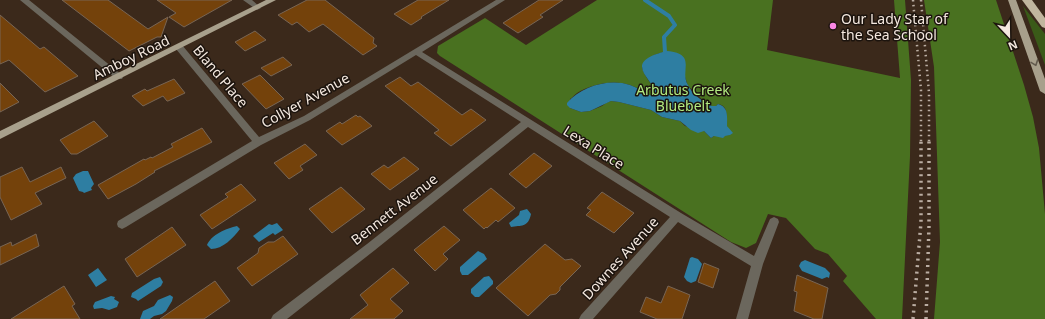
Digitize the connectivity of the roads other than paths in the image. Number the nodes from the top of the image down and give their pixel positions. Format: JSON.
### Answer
{"nodes":[{"id":1,"x":24,"y":0,"type":"edge"},
{"id":2,"x":247,"y":0,"type":"edge"},
{"id":3,"x":272,"y":0,"type":"edge"},
{"id":4,"x":501,"y":0,"type":"edge"},
{"id":5,"x":1012,"y":0,"type":"edge"},
{"id":6,"x":1027,"y":0,"type":"edge"},
{"id":7,"x":257,"y":8,"type":"junction"},
{"id":8,"x":1045,"y":25,"type":"edge"},
{"id":9,"x":179,"y":47,"type":"junction"},
{"id":10,"x":417,"y":52,"type":"junction"},
{"id":11,"x":119,"y":77,"type":"junction"},
{"id":12,"x":1045,"y":91,"type":"edge"},
{"id":13,"x":528,"y":122,"type":"junction"},
{"id":14,"x":0,"y":135,"type":"edge"},
{"id":15,"x":258,"y":142,"type":"junction"},
{"id":16,"x":677,"y":216,"type":"junction"},
{"id":17,"x":774,"y":222,"type":"dead end"},
{"id":18,"x":122,"y":224,"type":"dead end"},
{"id":19,"x":757,"y":264,"type":"junction"},
{"id":20,"x":277,"y":319,"type":"edge"},
{"id":21,"x":585,"y":319,"type":"edge"},
{"id":22,"x":742,"y":319,"type":"edge"}],
"edges":[{"from":1,"to":11,"type":"street"},
{"from":2,"to":7,"type":"street"},
{"from":3,"to":7,"type":"main road","name":"Amboy Road"},
{"from":4,"to":10,"type":"street","name":"Collyer Avenue"},
{"from":5,"to":12,"type":"main road","one_way":true},
{"from":6,"to":8,"type":"highway"},
{"from":7,"to":9,"type":"main road","name":"Amboy Road"},
{"from":9,"to":11,"type":"main road","name":"Amboy Road"},
{"from":9,"to":15,"type":"street","name":"Bland Place"},
{"from":10,"to":13,"type":"street","name":"Lexa Place"},
{"from":10,"to":15,"type":"street","name":"Collyer Avenue"},
{"from":11,"to":14,"type":"main road","name":"Amboy Road"},
{"from":13,"to":16,"type":"street","name":"Lexa Place"},
{"from":13,"to":20,"type":"street","name":"Bennett Avenue"},
{"from":15,"to":18,"type":"street","name":"Collyer Avenue"},
{"from":16,"to":19,"type":"street","name":"Lexa Place"},
{"from":16,"to":21,"type":"street","name":"Downes Avenue"},
{"from":17,"to":19,"type":"street"},
{"from":19,"to":22,"type":"street"}]}
